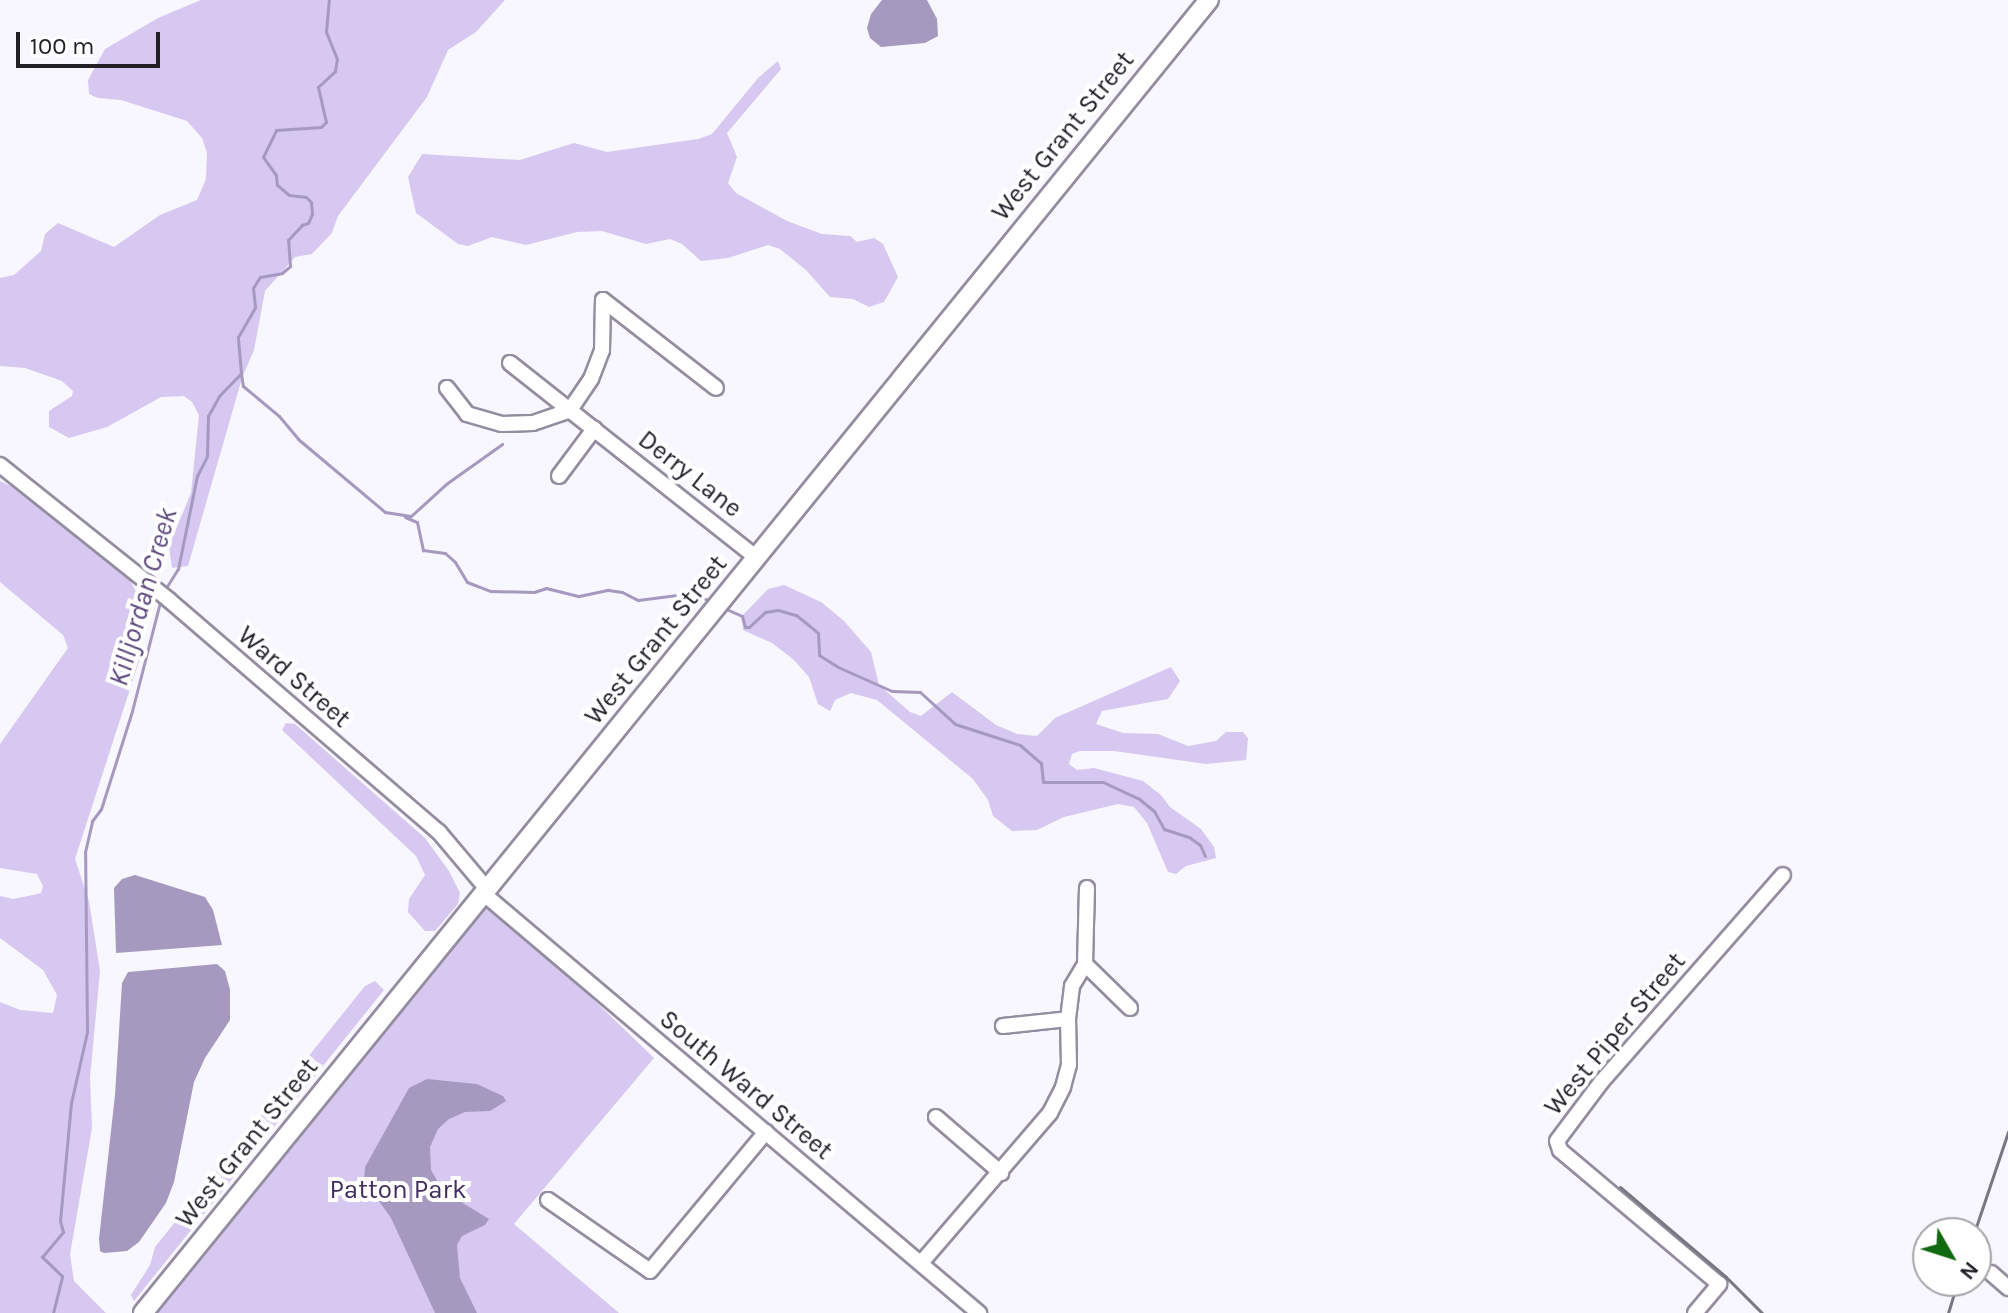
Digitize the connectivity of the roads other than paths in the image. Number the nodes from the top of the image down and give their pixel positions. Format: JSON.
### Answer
{"nodes":[{"id":1,"x":1209,"y":0,"type":"edge"},
{"id":2,"x":510,"y":363,"type":"dead end"},
{"id":3,"x":447,"y":388,"type":"dead end"},
{"id":4,"x":716,"y":388,"type":"dead end"},
{"id":5,"x":570,"y":410,"type":"junction"},
{"id":6,"x":594,"y":429,"type":"junction"},
{"id":7,"x":0,"y":465,"type":"edge"},
{"id":8,"x":559,"y":476,"type":"dead end"},
{"id":9,"x":756,"y":557,"type":"junction"},
{"id":10,"x":1783,"y":875,"type":"dead end"},
{"id":11,"x":1087,"y":888,"type":"dead end"},
{"id":12,"x":486,"y":891,"type":"junction"},
{"id":13,"x":1085,"y":964,"type":"junction"},
{"id":14,"x":1130,"y":1008,"type":"dead end"},
{"id":15,"x":1068,"y":1019,"type":"junction"},
{"id":16,"x":1003,"y":1026,"type":"dead end"},
{"id":17,"x":936,"y":1117,"type":"dead end"},
{"id":18,"x":766,"y":1132,"type":"junction"},
{"id":19,"x":1001,"y":1173,"type":"junction"},
{"id":20,"x":548,"y":1200,"type":"dead end"},
{"id":21,"x":921,"y":1263,"type":"junction"},
{"id":22,"x":1992,"y":1274,"type":"edge"},
{"id":23,"x":2008,"y":1288,"type":"edge"},
{"id":24,"x":143,"y":1313,"type":"edge"},
{"id":25,"x":979,"y":1313,"type":"edge"},
{"id":26,"x":1695,"y":1313,"type":"edge"}],
"edges":[{"from":1,"to":9,"type":"main road","name":"West Grant Street"},
{"from":2,"to":5,"type":"street","name":"Derry Lane"},
{"from":3,"to":5,"type":"street"},
{"from":4,"to":5,"type":"street"},
{"from":5,"to":6,"type":"street","name":"Derry Lane"},
{"from":6,"to":8,"type":"street"},
{"from":6,"to":9,"type":"street","name":"Derry Lane"},
{"from":7,"to":12,"type":"street","name":"Ward Street"},
{"from":9,"to":12,"type":"main road","name":"West Grant Street"},
{"from":10,"to":26,"type":"street","name":"West Piper Street"},
{"from":11,"to":13,"type":"street"},
{"from":12,"to":18,"type":"street","name":"South Ward Street"},
{"from":12,"to":24,"type":"main road","name":"West Grant Street"},
{"from":13,"to":14,"type":"street"},
{"from":13,"to":15,"type":"street"},
{"from":15,"to":16,"type":"street"},
{"from":15,"to":19,"type":"street"},
{"from":17,"to":19,"type":"street"},
{"from":18,"to":20,"type":"street"},
{"from":18,"to":21,"type":"street","name":"South Ward Street"},
{"from":19,"to":21,"type":"street"},
{"from":21,"to":25,"type":"street","name":"South Ward Street"},
{"from":22,"to":23,"type":"street"}]}
